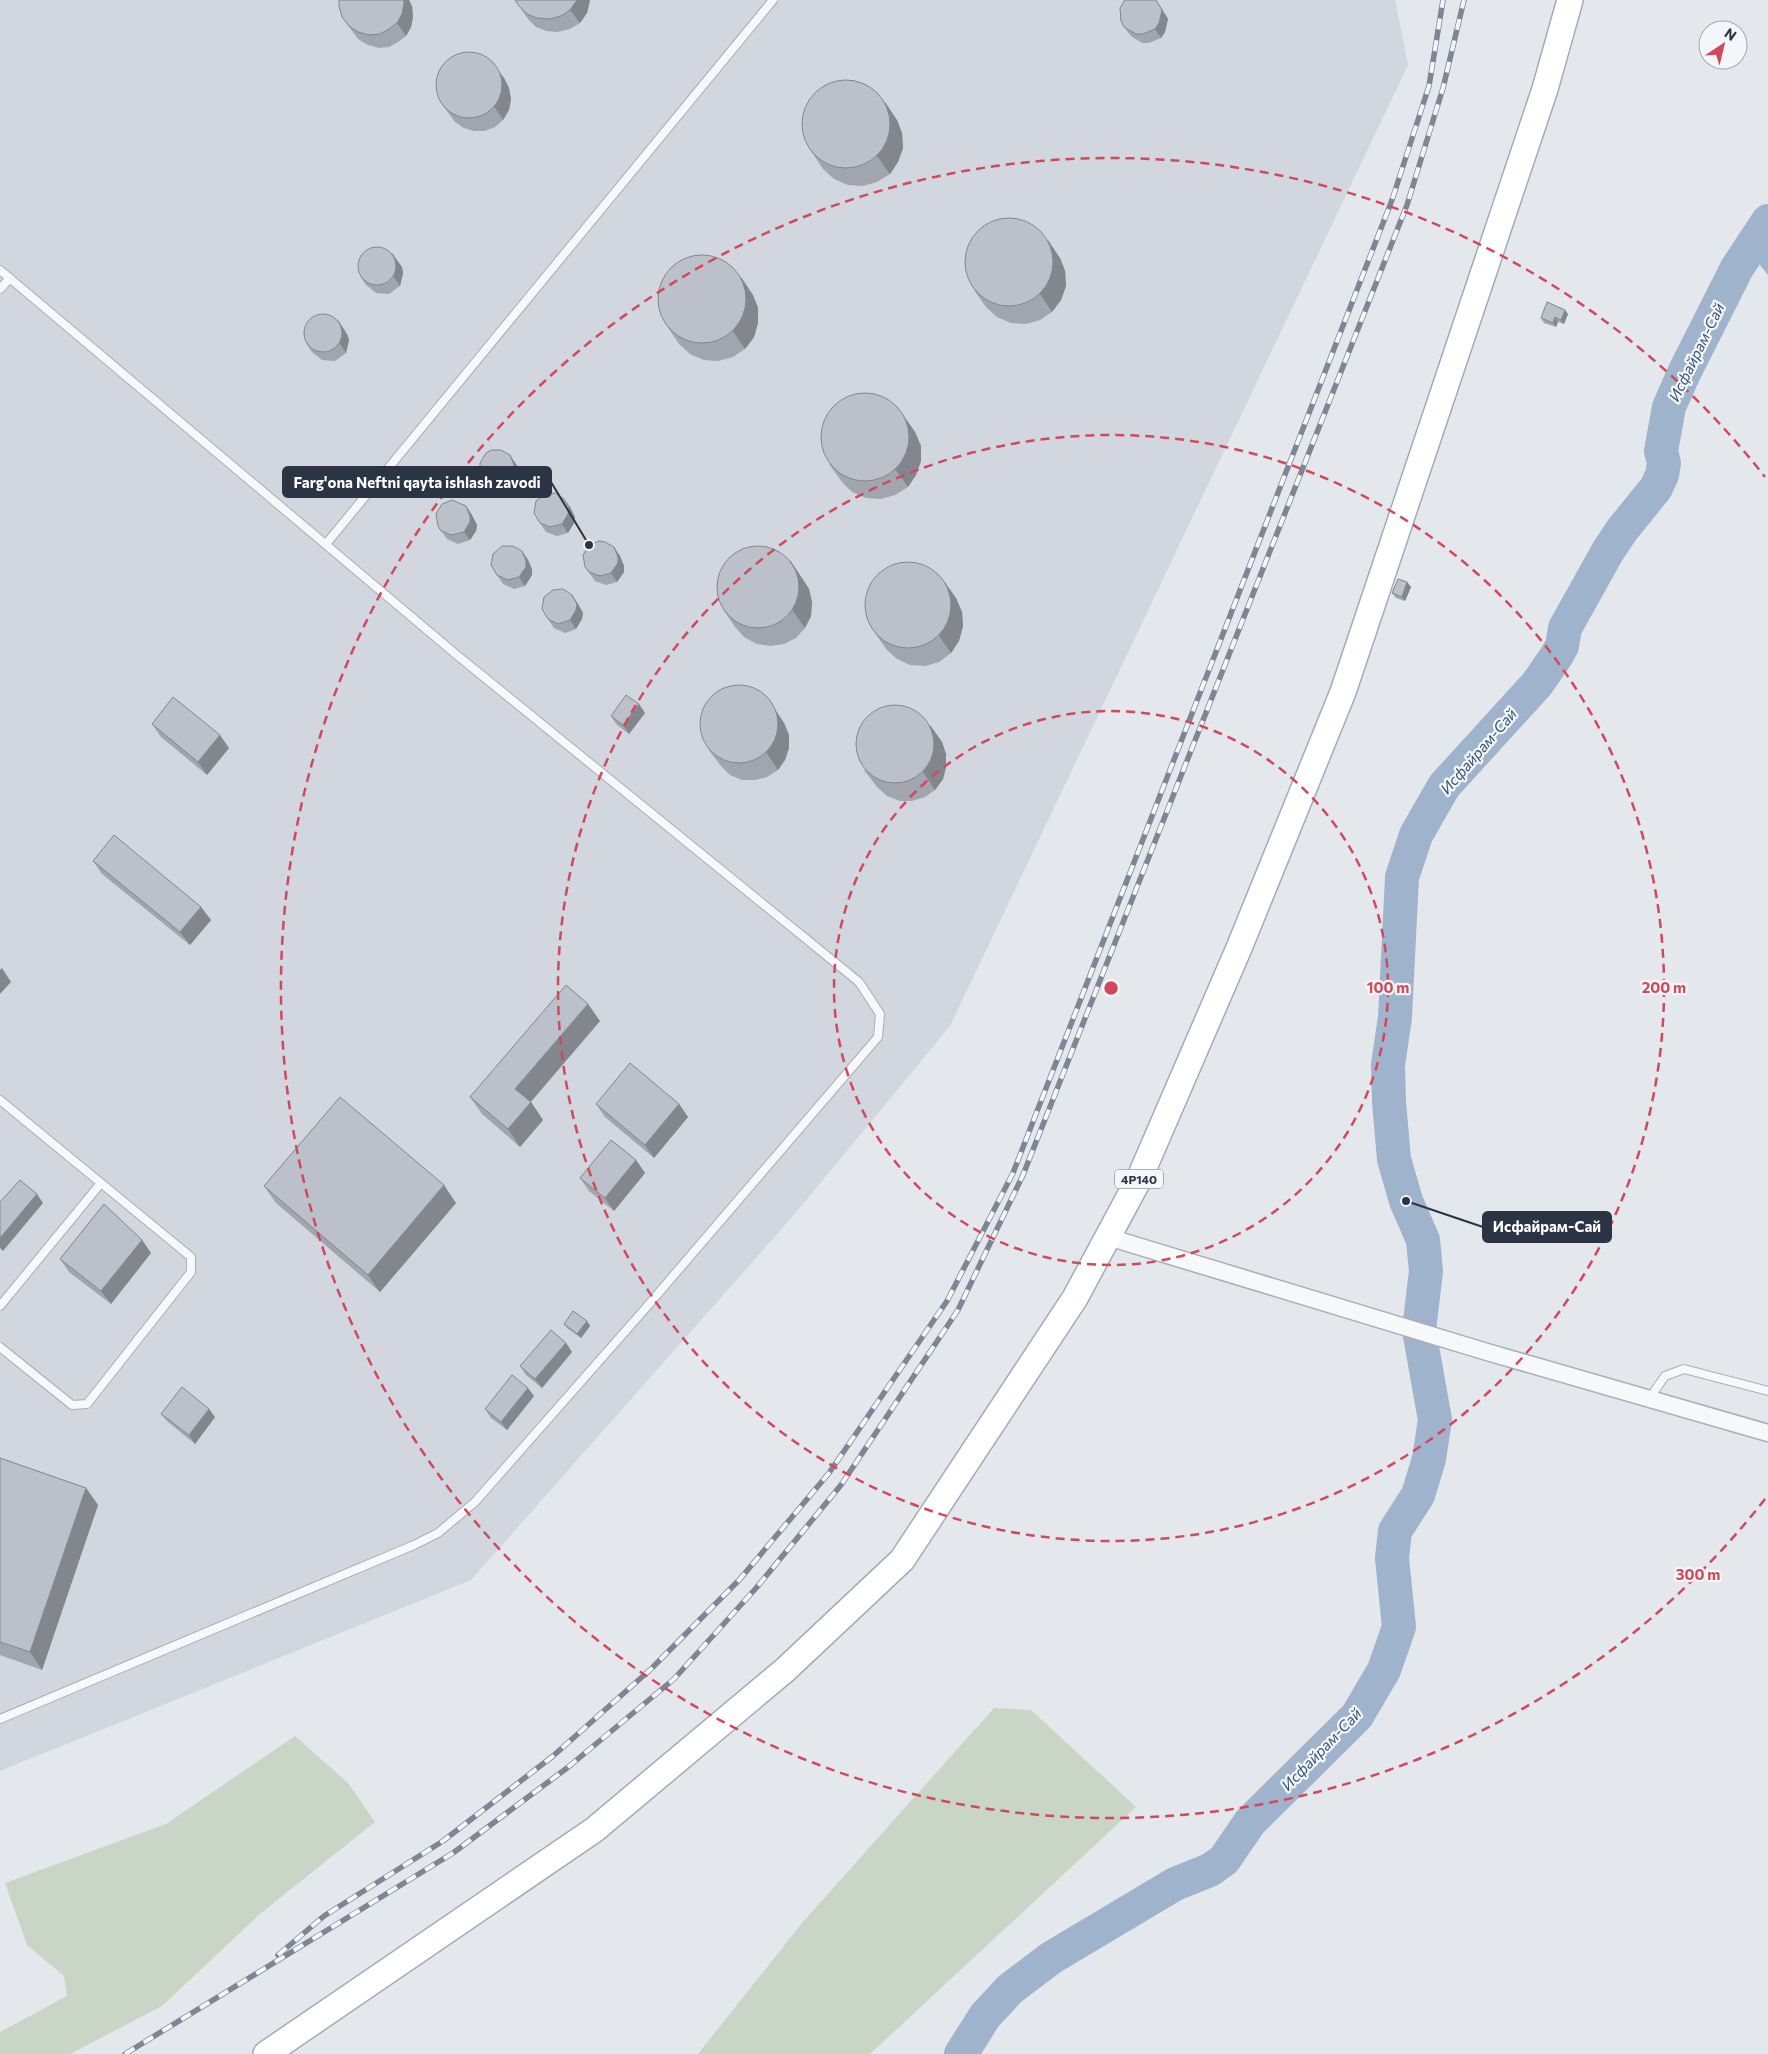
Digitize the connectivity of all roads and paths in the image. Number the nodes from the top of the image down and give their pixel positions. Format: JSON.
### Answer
{"nodes":[{"id":1,"x":773,"y":0,"type":"edge"},
{"id":2,"x":1570,"y":0,"type":"edge"},
{"id":3,"x":0,"y":270,"type":"edge"},
{"id":4,"x":10,"y":278,"type":"junction"},
{"id":5,"x":0,"y":289,"type":"edge"},
{"id":6,"x":326,"y":544,"type":"junction"},
{"id":7,"x":0,"y":1100,"type":"edge"},
{"id":8,"x":102,"y":1183,"type":"junction"},
{"id":9,"x":1108,"y":1237,"type":"junction"},
{"id":10,"x":0,"y":1306,"type":"edge"},
{"id":11,"x":0,"y":1347,"type":"edge"},
{"id":12,"x":1768,"y":1391,"type":"edge"},
{"id":13,"x":1649,"y":1399,"type":"junction"},
{"id":14,"x":1768,"y":1433,"type":"edge"},
{"id":15,"x":0,"y":1719,"type":"edge"},
{"id":16,"x":266,"y":2054,"type":"edge"}],
"edges":[{"from":1,"to":6,"type":"lane"},
{"from":2,"to":9,"type":"main road","number":"4P140"},
{"from":3,"to":4,"type":"lane"},
{"from":4,"to":5,"type":"lane"},
{"from":4,"to":6,"type":"lane"},
{"from":6,"to":15,"type":"lane"},
{"from":7,"to":8,"type":"lane"},
{"from":8,"to":10,"type":"lane"},
{"from":8,"to":11,"type":"lane"},
{"from":9,"to":13,"type":"street"},
{"from":9,"to":16,"type":"main road","number":"4P140"},
{"from":12,"to":13,"type":"lane"},
{"from":13,"to":14,"type":"street"}]}
